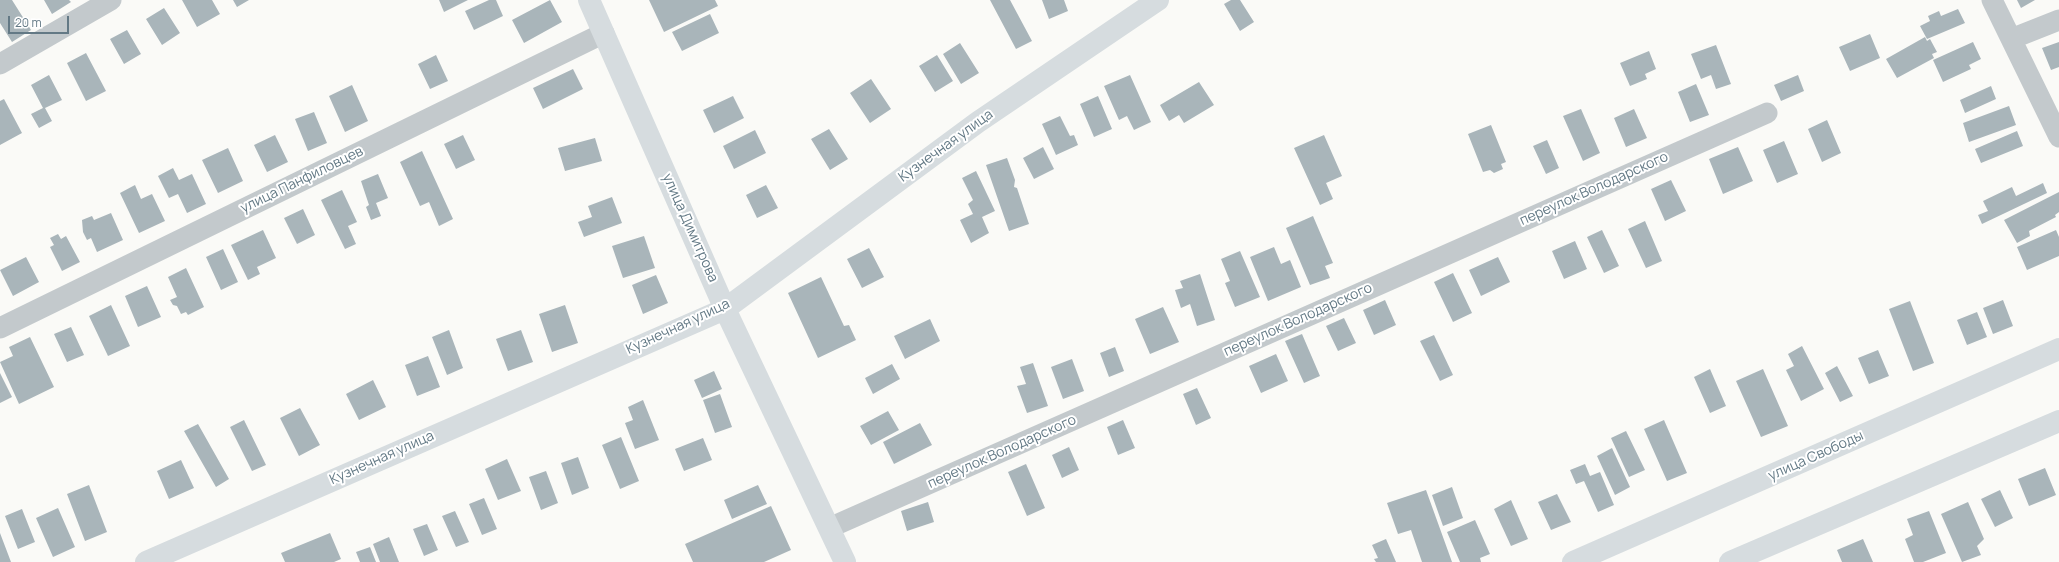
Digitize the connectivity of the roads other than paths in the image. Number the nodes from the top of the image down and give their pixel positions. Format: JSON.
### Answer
{"nodes":[{"id":1,"x":111,"y":0,"type":"edge"},
{"id":2,"x":589,"y":0,"type":"edge"},
{"id":3,"x":1158,"y":0,"type":"edge"},
{"id":4,"x":1992,"y":0,"type":"edge"},
{"id":5,"x":2059,"y":20,"type":"edge"},
{"id":6,"x":604,"y":33,"type":"junction"},
{"id":7,"x":2011,"y":39,"type":"junction"},
{"id":8,"x":0,"y":64,"type":"edge"},
{"id":9,"x":1767,"y":113,"type":"dead end"},
{"id":10,"x":2059,"y":137,"type":"edge"},
{"id":11,"x":725,"y":309,"type":"junction"},
{"id":12,"x":0,"y":328,"type":"edge"},
{"id":13,"x":2059,"y":349,"type":"edge"},
{"id":14,"x":2059,"y":421,"type":"edge"},
{"id":15,"x":829,"y":528,"type":"junction"},
{"id":16,"x":146,"y":562,"type":"edge"},
{"id":17,"x":845,"y":562,"type":"edge"},
{"id":18,"x":1573,"y":562,"type":"edge"},
{"id":19,"x":1730,"y":562,"type":"edge"}],
"edges":[{"from":1,"to":8,"type":"street"},
{"from":2,"to":6,"type":"main road","name":"улица Димитрова"},
{"from":3,"to":11,"type":"main road","name":"Кузнечная улица"},
{"from":4,"to":7,"type":"street"},
{"from":5,"to":7,"type":"street"},
{"from":6,"to":11,"type":"main road","name":"улица Димитрова"},
{"from":6,"to":12,"type":"street","name":"улица Панфиловцев"},
{"from":7,"to":10,"type":"street"},
{"from":9,"to":15,"type":"street","name":"переулок Володарского"},
{"from":11,"to":15,"type":"main road","name":"улица Димитрова"},
{"from":11,"to":16,"type":"main road","name":"Кузнечная улица"},
{"from":13,"to":18,"type":"main road","name":"улица Свободы"},
{"from":14,"to":19,"type":"main road"},
{"from":15,"to":17,"type":"main road","name":"улица Димитрова"}]}
